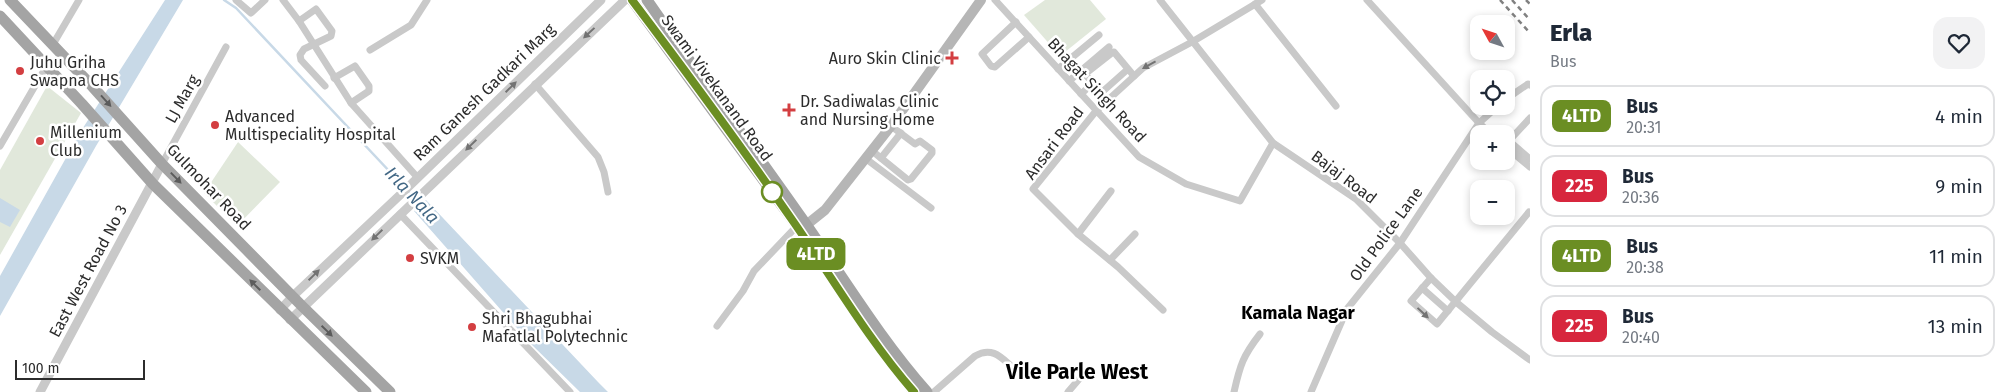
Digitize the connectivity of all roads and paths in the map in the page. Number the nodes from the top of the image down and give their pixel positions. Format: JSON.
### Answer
{"nodes":[{"id":1,"x":10,"y":0,"type":"edge"},
{"id":2,"x":79,"y":0,"type":"edge"},
{"id":3,"x":236,"y":0,"type":"edge"},
{"id":4,"x":265,"y":0,"type":"edge"},
{"id":5,"x":283,"y":0,"type":"edge"},
{"id":6,"x":427,"y":0,"type":"edge"},
{"id":7,"x":601,"y":0,"type":"edge"},
{"id":8,"x":624,"y":0,"type":"edge"},
{"id":9,"x":632,"y":0,"type":"edge"},
{"id":10,"x":647,"y":0,"type":"edge"},
{"id":11,"x":973,"y":0,"type":"edge"},
{"id":12,"x":981,"y":0,"type":"edge"},
{"id":13,"x":996,"y":0,"type":"edge"},
{"id":14,"x":1160,"y":0,"type":"edge"},
{"id":15,"x":1367,"y":0,"type":"edge"},
{"id":16,"x":1258,"y":2,"type":"edge"},
{"id":17,"x":0,"y":16,"type":"edge"},
{"id":18,"x":298,"y":21,"type":"junction"},
{"id":19,"x":1015,"y":23,"type":"junction"},
{"id":20,"x":1099,"y":34,"type":"dead end"},
{"id":21,"x":1028,"y":38,"type":"junction"},
{"id":22,"x":1192,"y":42,"type":"junction"},
{"id":23,"x":314,"y":45,"type":"junction"},
{"id":24,"x":52,"y":46,"type":"junction"},
{"id":25,"x":1109,"y":47,"type":"dead end"},
{"id":26,"x":226,"y":48,"type":"dead end"},
{"id":27,"x":370,"y":50,"type":"dead end"},
{"id":28,"x":1070,"y":59,"type":"junction"},
{"id":29,"x":46,"y":67,"type":"junction"},
{"id":30,"x":1058,"y":69,"type":"junction"},
{"id":31,"x":1128,"y":69,"type":"junction"},
{"id":32,"x":1081,"y":71,"type":"junction"},
{"id":33,"x":1134,"y":76,"type":"junction"},
{"id":34,"x":334,"y":78,"type":"junction"},
{"id":35,"x":1069,"y":81,"type":"junction"},
{"id":36,"x":1114,"y":81,"type":"junction"},
{"id":37,"x":535,"y":84,"type":"junction"},
{"id":38,"x":1092,"y":84,"type":"junction"},
{"id":39,"x":1530,"y":85,"type":"edge"},
{"id":40,"x":325,"y":86,"type":"dead end"},
{"id":41,"x":1120,"y":88,"type":"junction"},
{"id":42,"x":1515,"y":93,"type":"edge"},
{"id":43,"x":1081,"y":94,"type":"junction"},
{"id":44,"x":351,"y":103,"type":"junction"},
{"id":45,"x":1336,"y":106,"type":"dead end"},
{"id":46,"x":1096,"y":111,"type":"junction"},
{"id":47,"x":1488,"y":115,"type":"edge"},
{"id":48,"x":1530,"y":118,"type":"edge"},
{"id":49,"x":1479,"y":123,"type":"junction"},
{"id":50,"x":891,"y":126,"type":"junction"},
{"id":51,"x":901,"y":133,"type":"junction"},
{"id":52,"x":1515,"y":135,"type":"edge"},
{"id":53,"x":1273,"y":143,"type":"junction"},
{"id":54,"x":0,"y":146,"type":"edge"},
{"id":55,"x":1515,"y":149,"type":"edge"},
{"id":56,"x":1515,"y":152,"type":"edge"},
{"id":57,"x":868,"y":154,"type":"junction"},
{"id":58,"x":881,"y":158,"type":"junction"},
{"id":59,"x":1530,"y":159,"type":"edge"},
{"id":60,"x":162,"y":164,"type":"junction"},
{"id":61,"x":1530,"y":168,"type":"edge"},
{"id":62,"x":905,"y":178,"type":"junction"},
{"id":63,"x":415,"y":180,"type":"junction"},
{"id":64,"x":152,"y":184,"type":"junction"},
{"id":65,"x":900,"y":184,"type":"junction"},
{"id":66,"x":1111,"y":191,"type":"dead end"},
{"id":67,"x":608,"y":192,"type":"dead end"},
{"id":68,"x":931,"y":208,"type":"dead end"},
{"id":69,"x":1528,"y":212,"type":"dead end"},
{"id":70,"x":400,"y":214,"type":"junction"},
{"id":71,"x":799,"y":227,"type":"junction"},
{"id":72,"x":1078,"y":234,"type":"junction"},
{"id":73,"x":1136,"y":234,"type":"dead end"},
{"id":74,"x":1400,"y":243,"type":"junction"},
{"id":75,"x":1110,"y":260,"type":"junction"},
{"id":76,"x":1431,"y":278,"type":"junction"},
{"id":77,"x":1422,"y":288,"type":"junction"},
{"id":78,"x":293,"y":296,"type":"junction"},
{"id":79,"x":1456,"y":302,"type":"junction"},
{"id":80,"x":303,"y":307,"type":"junction"},
{"id":81,"x":280,"y":310,"type":"junction"},
{"id":82,"x":1163,"y":310,"type":"dead end"},
{"id":83,"x":1448,"y":311,"type":"junction"},
{"id":84,"x":290,"y":320,"type":"junction"},
{"id":85,"x":717,"y":326,"type":"dead end"},
{"id":86,"x":1260,"y":334,"type":"dead end"},
{"id":87,"x":1530,"y":360,"type":"edge"},
{"id":88,"x":1017,"y":371,"type":"dead end"},
{"id":89,"x":1080,"y":378,"type":"dead end"},
{"id":90,"x":40,"y":392,"type":"edge"},
{"id":91,"x":366,"y":392,"type":"edge"},
{"id":92,"x":390,"y":392,"type":"edge"},
{"id":93,"x":570,"y":392,"type":"edge"},
{"id":94,"x":914,"y":392,"type":"edge"},
{"id":95,"x":926,"y":392,"type":"edge"},
{"id":96,"x":934,"y":392,"type":"edge"},
{"id":97,"x":1068,"y":392,"type":"edge"},
{"id":98,"x":1234,"y":392,"type":"edge"},
{"id":99,"x":1311,"y":392,"type":"edge"}],
"edges":[{"from":1,"to":24,"type":"main road","name":"Gulmohar Road"},
{"from":2,"to":24,"type":"street"},
{"from":3,"to":4,"type":"street"},
{"from":5,"to":18,"type":"street"},
{"from":6,"to":27,"type":"street"},
{"from":63,"to":7,"type":"street","name":"Ram Ganesh Gadkari Marg","one_way":true},
{"from":8,"to":37,"type":"street","name":"Ram Ganesh Gadkari Marg","one_way":true},
{"from":9,"to":71,"type":"main road","name":"Swami Vivekanand Road"},
{"from":10,"to":71,"type":"main road","name":"Swami Vivekanand Road"},
{"from":11,"to":71,"type":"main road"},
{"from":12,"to":50,"type":"main road"},
{"from":13,"to":19,"type":"street","name":"Bhagat Singh Road"},
{"from":14,"to":22,"type":"street","name":"Bajaj Road"},
{"from":15,"to":49,"type":"street"},
{"from":16,"to":22,"type":"street"},
{"from":16,"to":45,"type":"street"},
{"from":17,"to":29,"type":"main road"},
{"from":18,"to":23,"type":"street"},
{"from":18,"to":23,"type":"street"},
{"from":19,"to":21,"type":"street","name":"Bhagat Singh Road"},
{"from":19,"to":21,"type":"street"},
{"from":20,"to":28,"type":"street"},
{"from":21,"to":30,"type":"street","name":"Bhagat Singh Road"},
{"from":22,"to":33,"type":"street","one_way":true},
{"from":22,"to":53,"type":"street","name":"Bajaj Road"},
{"from":23,"to":34,"type":"street"},
{"from":23,"to":40,"type":"street"},
{"from":24,"to":60,"type":"main road","name":"Gulmohar Road","one_way":true},
{"from":25,"to":32,"type":"street"},
{"from":26,"to":60,"type":"street","name":"LJ Marg"},
{"from":28,"to":30,"type":"street"},
{"from":28,"to":32,"type":"street"},
{"from":29,"to":54,"type":"street"},
{"from":29,"to":64,"type":"main road"},
{"from":30,"to":35,"type":"street","name":"Bhagat Singh Road"},
{"from":31,"to":33,"type":"street"},
{"from":31,"to":36,"type":"street"},
{"from":31,"to":38,"type":"street"},
{"from":32,"to":35,"type":"street"},
{"from":33,"to":41,"type":"street"},
{"from":34,"to":44,"type":"street"},
{"from":34,"to":44,"type":"street"},
{"from":35,"to":43,"type":"street","name":"Bhagat Singh Road"},
{"from":36,"to":38,"type":"street"},
{"from":36,"to":41,"type":"street"},
{"from":37,"to":67,"type":"street"},
{"from":37,"to":70,"type":"street","name":"Ram Ganesh Gadkari Marg","one_way":true},
{"from":38,"to":43,"type":"street"},
{"from":39,"to":42,"type":"street"},
{"from":41,"to":46,"type":"street"},
{"from":43,"to":46,"type":"street","name":"Bhagat Singh Road"},
{"from":44,"to":63,"type":"street"},
{"from":46,"to":53,"type":"street","name":"Bhagat Singh Road"},
{"from":46,"to":72,"type":"street","name":"Ansari Road"},
{"from":47,"to":49,"type":"street","name":"Old Police Lane"},
{"from":48,"to":52,"type":"street"},
{"from":49,"to":74,"type":"street","name":"Old Police Lane"},
{"from":50,"to":51,"type":"street"},
{"from":50,"to":57,"type":"main road"},
{"from":51,"to":58,"type":"street"},
{"from":51,"to":62,"type":"street"},
{"from":53,"to":74,"type":"street","name":"Bajaj Road"},
{"from":55,"to":59,"type":"street"},
{"from":56,"to":61,"type":"street"},
{"from":57,"to":58,"type":"street"},
{"from":57,"to":65,"type":"street"},
{"from":57,"to":71,"type":"main road"},
{"from":58,"to":62,"type":"street"},
{"from":60,"to":64,"type":"street","name":"East West Road No 3"},
{"from":60,"to":78,"type":"main road","name":"Gulmohar Road","one_way":true},
{"from":62,"to":65,"type":"street"},
{"from":78,"to":63,"type":"street","name":"Ram Ganesh Gadkari Marg","one_way":true},
{"from":81,"to":64,"type":"main road","one_way":true},
{"from":64,"to":90,"type":"street","name":"East West Road No 3"},
{"from":65,"to":68,"type":"street"},
{"from":66,"to":72,"type":"street"},
{"from":69,"to":79,"type":"street"},
{"from":70,"to":80,"type":"street","name":"Ram Ganesh Gadkari Marg","one_way":true},
{"from":70,"to":93,"type":"street"},
{"from":71,"to":85,"type":"street"},
{"from":71,"to":94,"type":"main road","name":"Swami Vivekanand Road"},
{"from":71,"to":95,"type":"main road","name":"Swami Vivekanand Road"},
{"from":72,"to":75,"type":"street"},
{"from":73,"to":75,"type":"street"},
{"from":74,"to":76,"type":"street","name":"Bajaj Road"},
{"from":74,"to":99,"type":"street","name":"Old Police Lane"},
{"from":75,"to":82,"type":"street"},
{"from":76,"to":77,"type":"street"},
{"from":76,"to":79,"type":"street","name":"Bajaj Road"},
{"from":77,"to":83,"type":"street"},
{"from":77,"to":83,"type":"street","one_way":true},
{"from":78,"to":80,"type":"main road","name":"Gulmohar Road"},
{"from":78,"to":81,"type":"street","name":"Ram Ganesh Gadkari Marg"},
{"from":79,"to":83,"type":"street"},
{"from":79,"to":87,"type":"street","name":"Bajaj Road"},
{"from":80,"to":84,"type":"street","name":"Ram Ganesh Gadkari Marg"},
{"from":80,"to":92,"type":"main road","name":"Gulmohar Road","one_way":true},
{"from":81,"to":84,"type":"main road"},
{"from":84,"to":91,"type":"main road"},
{"from":86,"to":98,"type":"street"},
{"from":88,"to":96,"type":"street"},
{"from":89,"to":97,"type":"street"}]}
